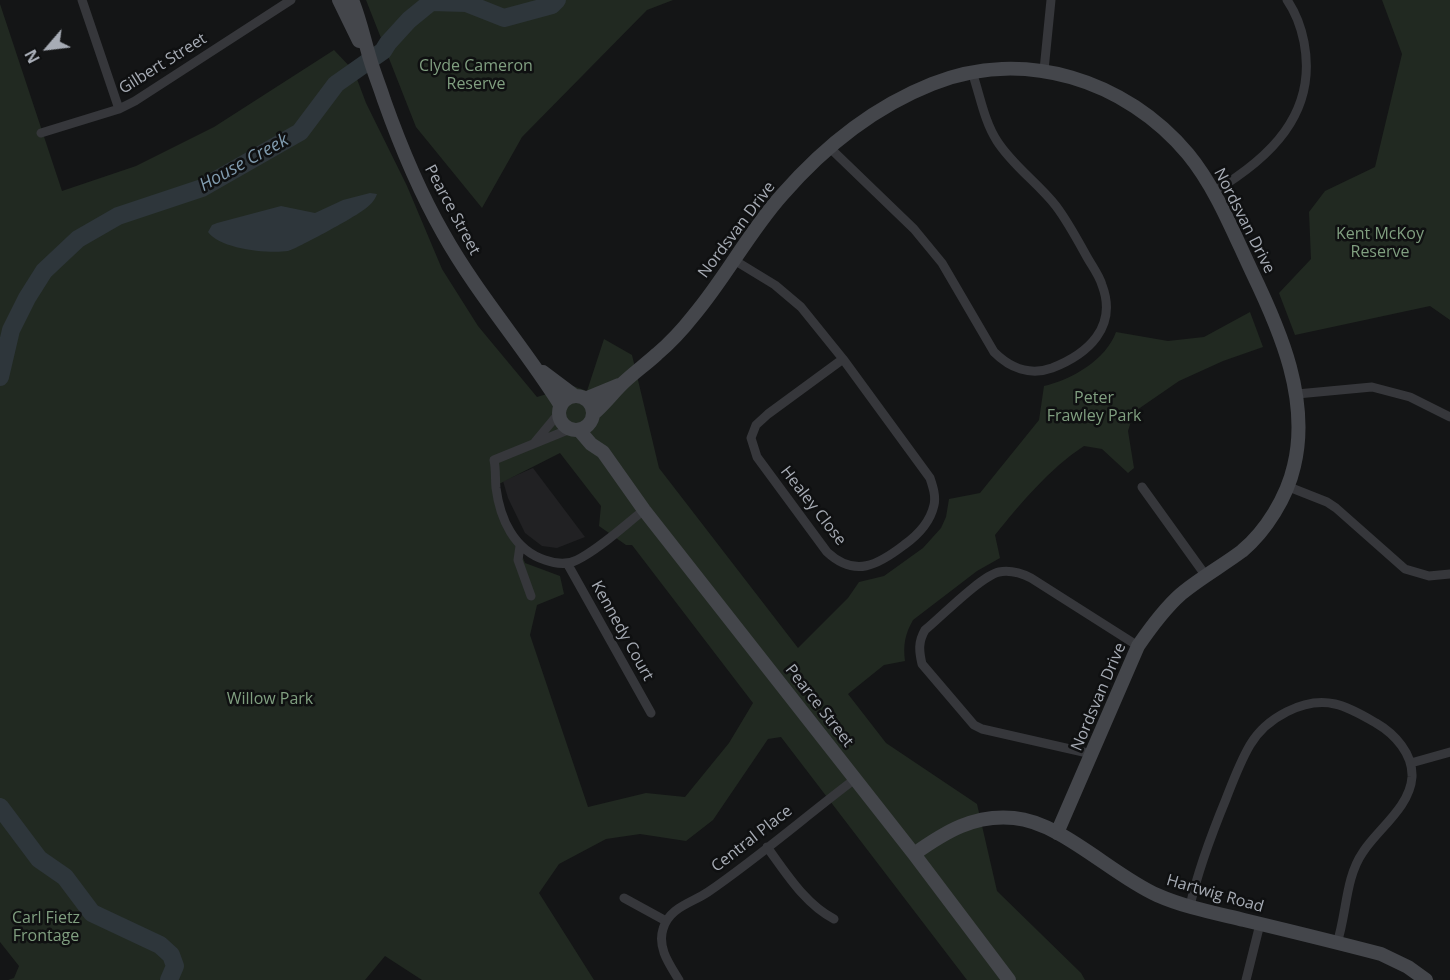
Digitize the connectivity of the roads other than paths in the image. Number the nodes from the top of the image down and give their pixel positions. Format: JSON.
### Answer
{"nodes":[{"id":1,"x":82,"y":0,"type":"edge"},
{"id":2,"x":291,"y":0,"type":"edge"},
{"id":3,"x":339,"y":0,"type":"edge"},
{"id":4,"x":352,"y":0,"type":"edge"},
{"id":5,"x":1051,"y":0,"type":"edge"},
{"id":6,"x":1287,"y":0,"type":"edge"},
{"id":7,"x":368,"y":52,"type":"junction"},
{"id":8,"x":1044,"y":70,"type":"junction"},
{"id":9,"x":972,"y":72,"type":"junction"},
{"id":10,"x":119,"y":109,"type":"junction"},
{"id":11,"x":41,"y":133,"type":"dead end"},
{"id":12,"x":830,"y":148,"type":"junction"},
{"id":13,"x":1213,"y":192,"type":"junction"},
{"id":14,"x":734,"y":260,"type":"junction"},
{"id":15,"x":843,"y":359,"type":"junction"},
{"id":16,"x":537,"y":367,"type":"junction"},
{"id":17,"x":621,"y":384,"type":"junction"},
{"id":18,"x":1297,"y":394,"type":"junction"},
{"id":19,"x":580,"y":398,"type":"junction"},
{"id":20,"x":560,"y":409,"type":"junction"},
{"id":21,"x":592,"y":417,"type":"junction"},
{"id":22,"x":1450,"y":417,"type":"edge"},
{"id":23,"x":574,"y":430,"type":"junction"},
{"id":24,"x":533,"y":444,"type":"junction"},
{"id":25,"x":603,"y":452,"type":"junction"},
{"id":26,"x":1142,"y":487,"type":"dead end"},
{"id":27,"x":1289,"y":487,"type":"junction"},
{"id":28,"x":644,"y":510,"type":"junction"},
{"id":29,"x":520,"y":546,"type":"junction"},
{"id":30,"x":567,"y":563,"type":"junction"},
{"id":31,"x":1450,"y":574,"type":"edge"},
{"id":32,"x":1206,"y":576,"type":"junction"},
{"id":33,"x":531,"y":596,"type":"dead end"},
{"id":34,"x":1138,"y":646,"type":"junction"},
{"id":35,"x":651,"y":714,"type":"dead end"},
{"id":36,"x":1450,"y":752,"type":"edge"},
{"id":37,"x":1092,"y":754,"type":"junction"},
{"id":38,"x":1411,"y":763,"type":"junction"},
{"id":39,"x":855,"y":779,"type":"junction"},
{"id":40,"x":1057,"y":833,"type":"junction"},
{"id":41,"x":767,"y":848,"type":"junction"},
{"id":42,"x":917,"y":858,"type":"junction"},
{"id":43,"x":624,"y":898,"type":"dead end"},
{"id":44,"x":1190,"y":906,"type":"junction"},
{"id":45,"x":834,"y":919,"type":"dead end"},
{"id":46,"x":666,"y":921,"type":"junction"},
{"id":47,"x":1260,"y":924,"type":"junction"},
{"id":48,"x":1336,"y":943,"type":"junction"},
{"id":49,"x":679,"y":980,"type":"edge"},
{"id":50,"x":1008,"y":980,"type":"edge"},
{"id":51,"x":1246,"y":980,"type":"edge"},
{"id":52,"x":1426,"y":980,"type":"edge"}],
"edges":[{"from":1,"to":10,"type":"street"},
{"from":2,"to":10,"type":"street","name":"Gilbert Street"},
{"from":3,"to":7,"type":"street","name":"Pearce Street"},
{"from":4,"to":7,"type":"street","name":"Pearce Street"},
{"from":5,"to":8,"type":"street"},
{"from":6,"to":13,"type":"street"},
{"from":7,"to":16,"type":"street","name":"Pearce Street"},
{"from":8,"to":9,"type":"street","name":"Nordsvan Drive"},
{"from":8,"to":13,"type":"street","name":"Nordsvan Drive"},
{"from":9,"to":12,"type":"street","name":"Nordsvan Drive"},
{"from":9,"to":12,"type":"street"},
{"from":10,"to":11,"type":"street","name":"Gilbert Street"},
{"from":12,"to":14,"type":"street","name":"Nordsvan Drive"},
{"from":13,"to":18,"type":"street","name":"Nordsvan Drive"},
{"from":14,"to":15,"type":"street","name":"Healey Close"},
{"from":14,"to":17,"type":"street","name":"Nordsvan Drive"},
{"from":15,"to":15,"type":"street","name":"Healey Close"},
{"from":16,"to":19,"type":"street","name":"Pearce Street"},
{"from":16,"to":20,"type":"street","name":"Pearce Street"},
{"from":17,"to":19,"type":"street","name":"Nordsvan Drive"},
{"from":17,"to":21,"type":"street","name":"Nordsvan Drive"},
{"from":18,"to":22,"type":"street"},
{"from":18,"to":27,"type":"street","name":"Nordsvan Drive"},
{"from":19,"to":20,"type":"street"},
{"from":19,"to":21,"type":"street"},
{"from":20,"to":23,"type":"street"},
{"from":20,"to":24,"type":"street"},
{"from":21,"to":23,"type":"street"},
{"from":21,"to":25,"type":"street","name":"Pearce Street"},
{"from":23,"to":24,"type":"street"},
{"from":23,"to":25,"type":"street","name":"Pearce Street"},
{"from":24,"to":29,"type":"street"},
{"from":25,"to":28,"type":"street","name":"Pearce Street"},
{"from":26,"to":32,"type":"street"},
{"from":27,"to":31,"type":"street"},
{"from":27,"to":32,"type":"street","name":"Nordsvan Drive"},
{"from":28,"to":30,"type":"street"},
{"from":28,"to":39,"type":"street","name":"Pearce Street"},
{"from":29,"to":30,"type":"street"},
{"from":29,"to":33,"type":"street"},
{"from":30,"to":35,"type":"street","name":"Kennedy Court"},
{"from":32,"to":34,"type":"street","name":"Nordsvan Drive"},
{"from":34,"to":37,"type":"street","name":"Nordsvan Drive"},
{"from":34,"to":37,"type":"street"},
{"from":36,"to":38,"type":"street"},
{"from":37,"to":40,"type":"street","name":"Nordsvan Drive"},
{"from":38,"to":44,"type":"street"},
{"from":38,"to":48,"type":"street"},
{"from":39,"to":41,"type":"street","name":"Central Place"},
{"from":39,"to":42,"type":"street","name":"Pearce Street"},
{"from":40,"to":42,"type":"street","name":"Hartwig Road"},
{"from":40,"to":44,"type":"street","name":"Hartwig Road"},
{"from":41,"to":45,"type":"street"},
{"from":41,"to":46,"type":"street","name":"Central Place"},
{"from":42,"to":50,"type":"street","name":"Pearce Street"},
{"from":43,"to":46,"type":"street"},
{"from":44,"to":47,"type":"street","name":"Hartwig Road"},
{"from":46,"to":49,"type":"street"},
{"from":47,"to":48,"type":"street","name":"Hartwig Road"},
{"from":47,"to":51,"type":"street"},
{"from":48,"to":52,"type":"street","name":"Hartwig Road"}]}
